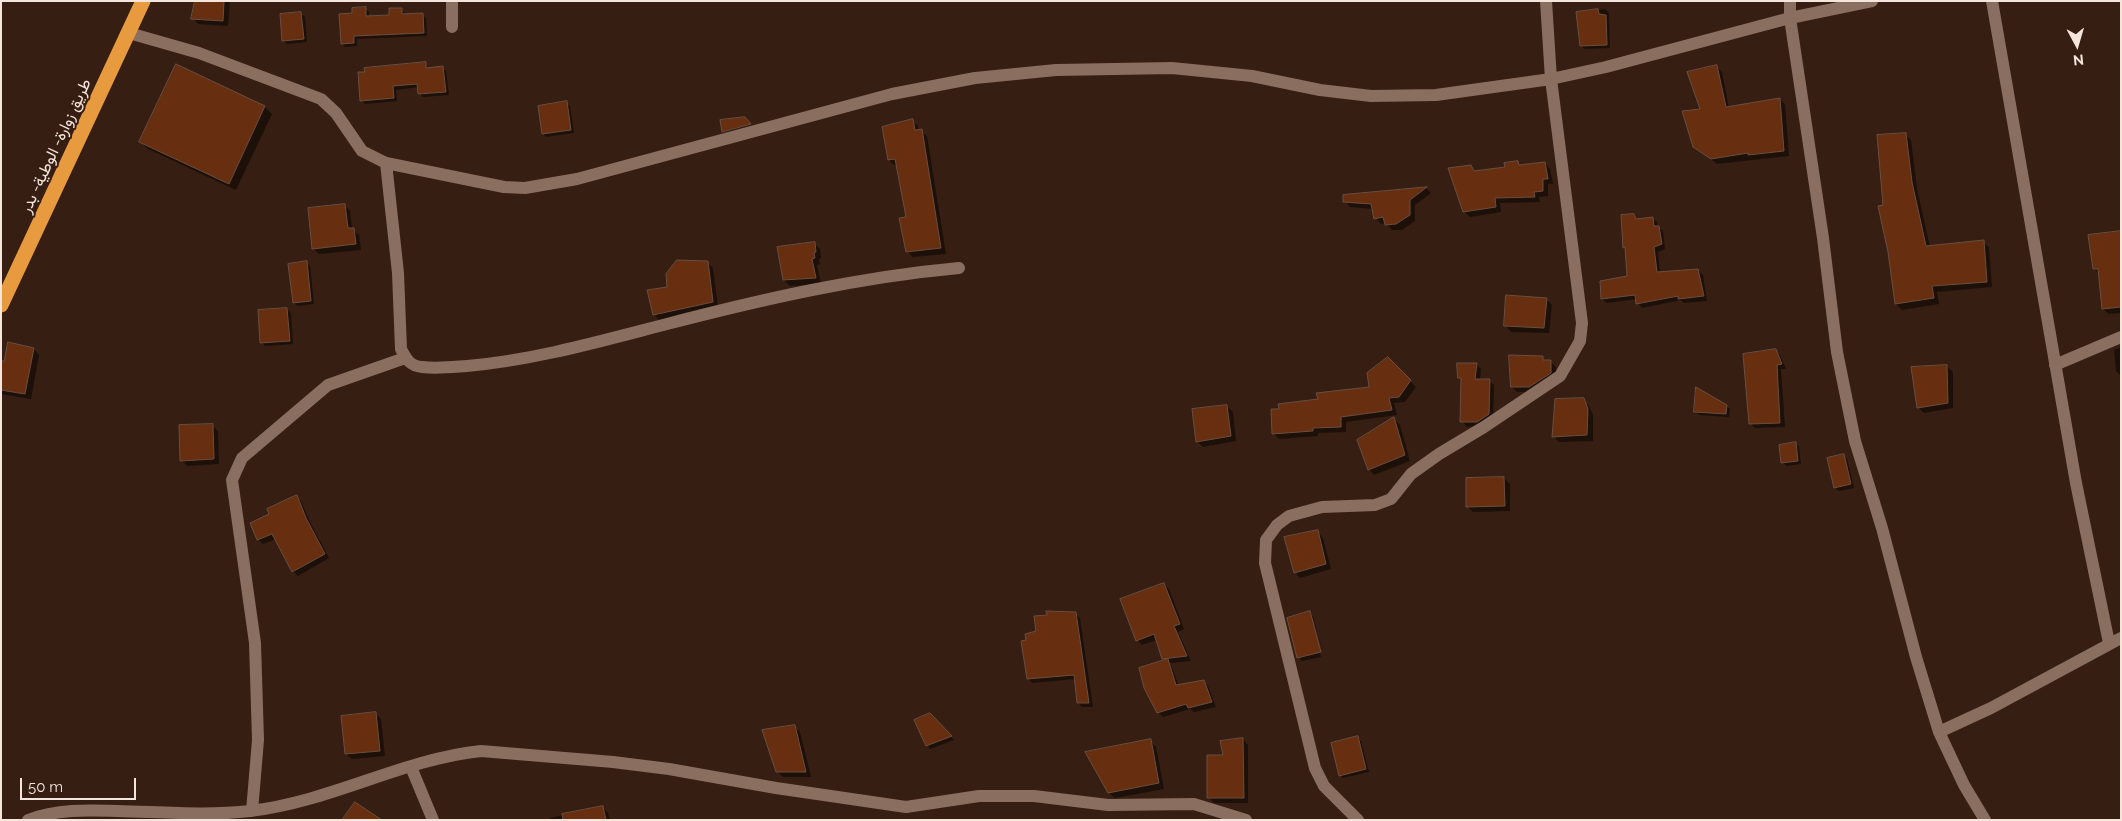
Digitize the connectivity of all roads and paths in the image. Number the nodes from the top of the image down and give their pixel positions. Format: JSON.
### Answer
{"nodes":[{"id":1,"x":143,"y":1,"type":"edge"},
{"id":2,"x":452,"y":1,"type":"edge"},
{"id":3,"x":1546,"y":1,"type":"edge"},
{"id":4,"x":1790,"y":1,"type":"edge"},
{"id":5,"x":1872,"y":1,"type":"edge"},
{"id":6,"x":1992,"y":1,"type":"edge"},
{"id":7,"x":1790,"y":18,"type":"junction"},
{"id":8,"x":452,"y":27,"type":"dead end"},
{"id":9,"x":129,"y":33,"type":"junction"},
{"id":10,"x":1551,"y":79,"type":"junction"},
{"id":11,"x":386,"y":163,"type":"junction"},
{"id":12,"x":959,"y":268,"type":"dead end"},
{"id":13,"x":1,"y":305,"type":"edge"},
{"id":14,"x":2121,"y":337,"type":"edge"},
{"id":15,"x":405,"y":358,"type":"junction"},
{"id":16,"x":2056,"y":365,"type":"junction"},
{"id":17,"x":2121,"y":638,"type":"edge"},
{"id":18,"x":2109,"y":644,"type":"junction"},
{"id":19,"x":1939,"y":732,"type":"junction"},
{"id":20,"x":411,"y":767,"type":"junction"},
{"id":21,"x":252,"y":811,"type":"junction"},
{"id":22,"x":28,"y":820,"type":"edge"},
{"id":23,"x":434,"y":820,"type":"edge"},
{"id":24,"x":1246,"y":820,"type":"edge"},
{"id":25,"x":1358,"y":820,"type":"edge"},
{"id":26,"x":1985,"y":820,"type":"edge"}],
"edges":[{"from":1,"to":9,"type":"highway","name":"طريق زوارة- الوطية- بدر"},
{"from":2,"to":8,"type":"street"},
{"from":3,"to":10,"type":"street"},
{"from":4,"to":7,"type":"street"},
{"from":5,"to":7,"type":"street"},
{"from":6,"to":16,"type":"street"},
{"from":7,"to":10,"type":"street"},
{"from":7,"to":19,"type":"street"},
{"from":9,"to":11,"type":"street"},
{"from":9,"to":13,"type":"highway","name":"طريق زوارة- الوطية- بدر"},
{"from":10,"to":11,"type":"street"},
{"from":10,"to":25,"type":"street"},
{"from":11,"to":15,"type":"street"},
{"from":12,"to":15,"type":"street"},
{"from":14,"to":16,"type":"street"},
{"from":15,"to":21,"type":"street"},
{"from":16,"to":18,"type":"street"},
{"from":17,"to":18,"type":"street"},
{"from":18,"to":19,"type":"street"},
{"from":19,"to":26,"type":"street"},
{"from":20,"to":21,"type":"street"},
{"from":20,"to":23,"type":"street"},
{"from":20,"to":24,"type":"street"},
{"from":21,"to":22,"type":"street"}]}
